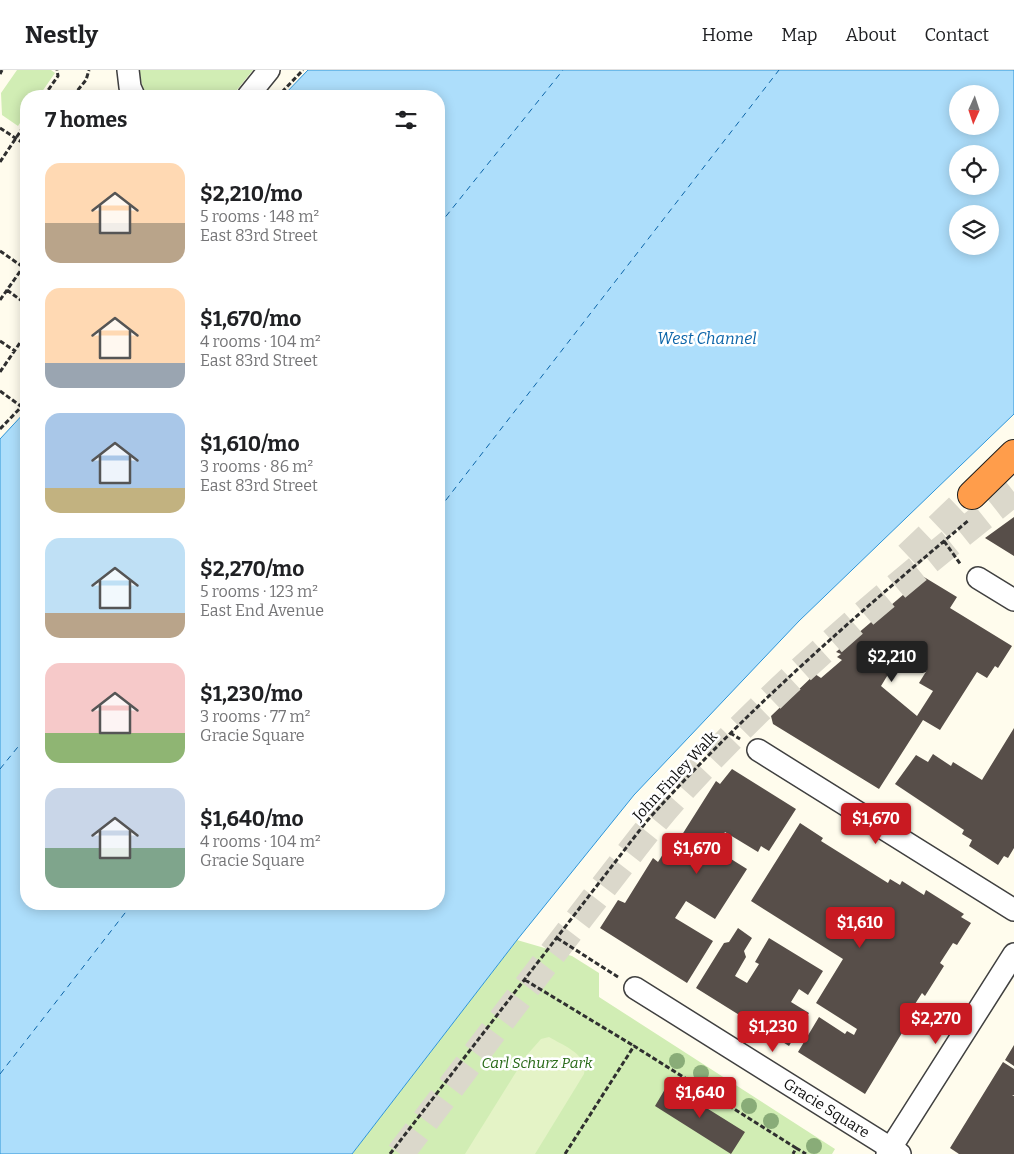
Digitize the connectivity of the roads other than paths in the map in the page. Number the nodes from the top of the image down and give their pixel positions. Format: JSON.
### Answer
{"nodes":[{"id":1,"x":128,"y":70,"type":"edge"},
{"id":2,"x":269,"y":70,"type":"edge"},
{"id":3,"x":131,"y":90,"type":"edge"},
{"id":4,"x":253,"y":90,"type":"edge"},
{"id":5,"x":1014,"y":454,"type":"edge"},
{"id":6,"x":973,"y":506,"type":"tunnel mouth"},
{"id":7,"x":971,"y":573,"type":"road end"},
{"id":8,"x":1014,"y":600,"type":"edge"},
{"id":9,"x":751,"y":746,"type":"road end"},
{"id":10,"x":1014,"y":910,"type":"edge"},
{"id":11,"x":1014,"y":954,"type":"edge"},
{"id":12,"x":635,"y":988,"type":"road end"},
{"id":13,"x":893,"y":1152,"type":"edge"}],
"edges":[{"from":1,"to":3,"type":"street"},
{"from":2,"to":4,"type":"street"},
{"from":5,"to":6,"type":"highway"},
{"from":7,"to":8,"type":"street"},
{"from":9,"to":10,"type":"street"},
{"from":11,"to":13,"type":"street"},
{"from":12,"to":13,"type":"street","name":"Gracie Square"}]}
